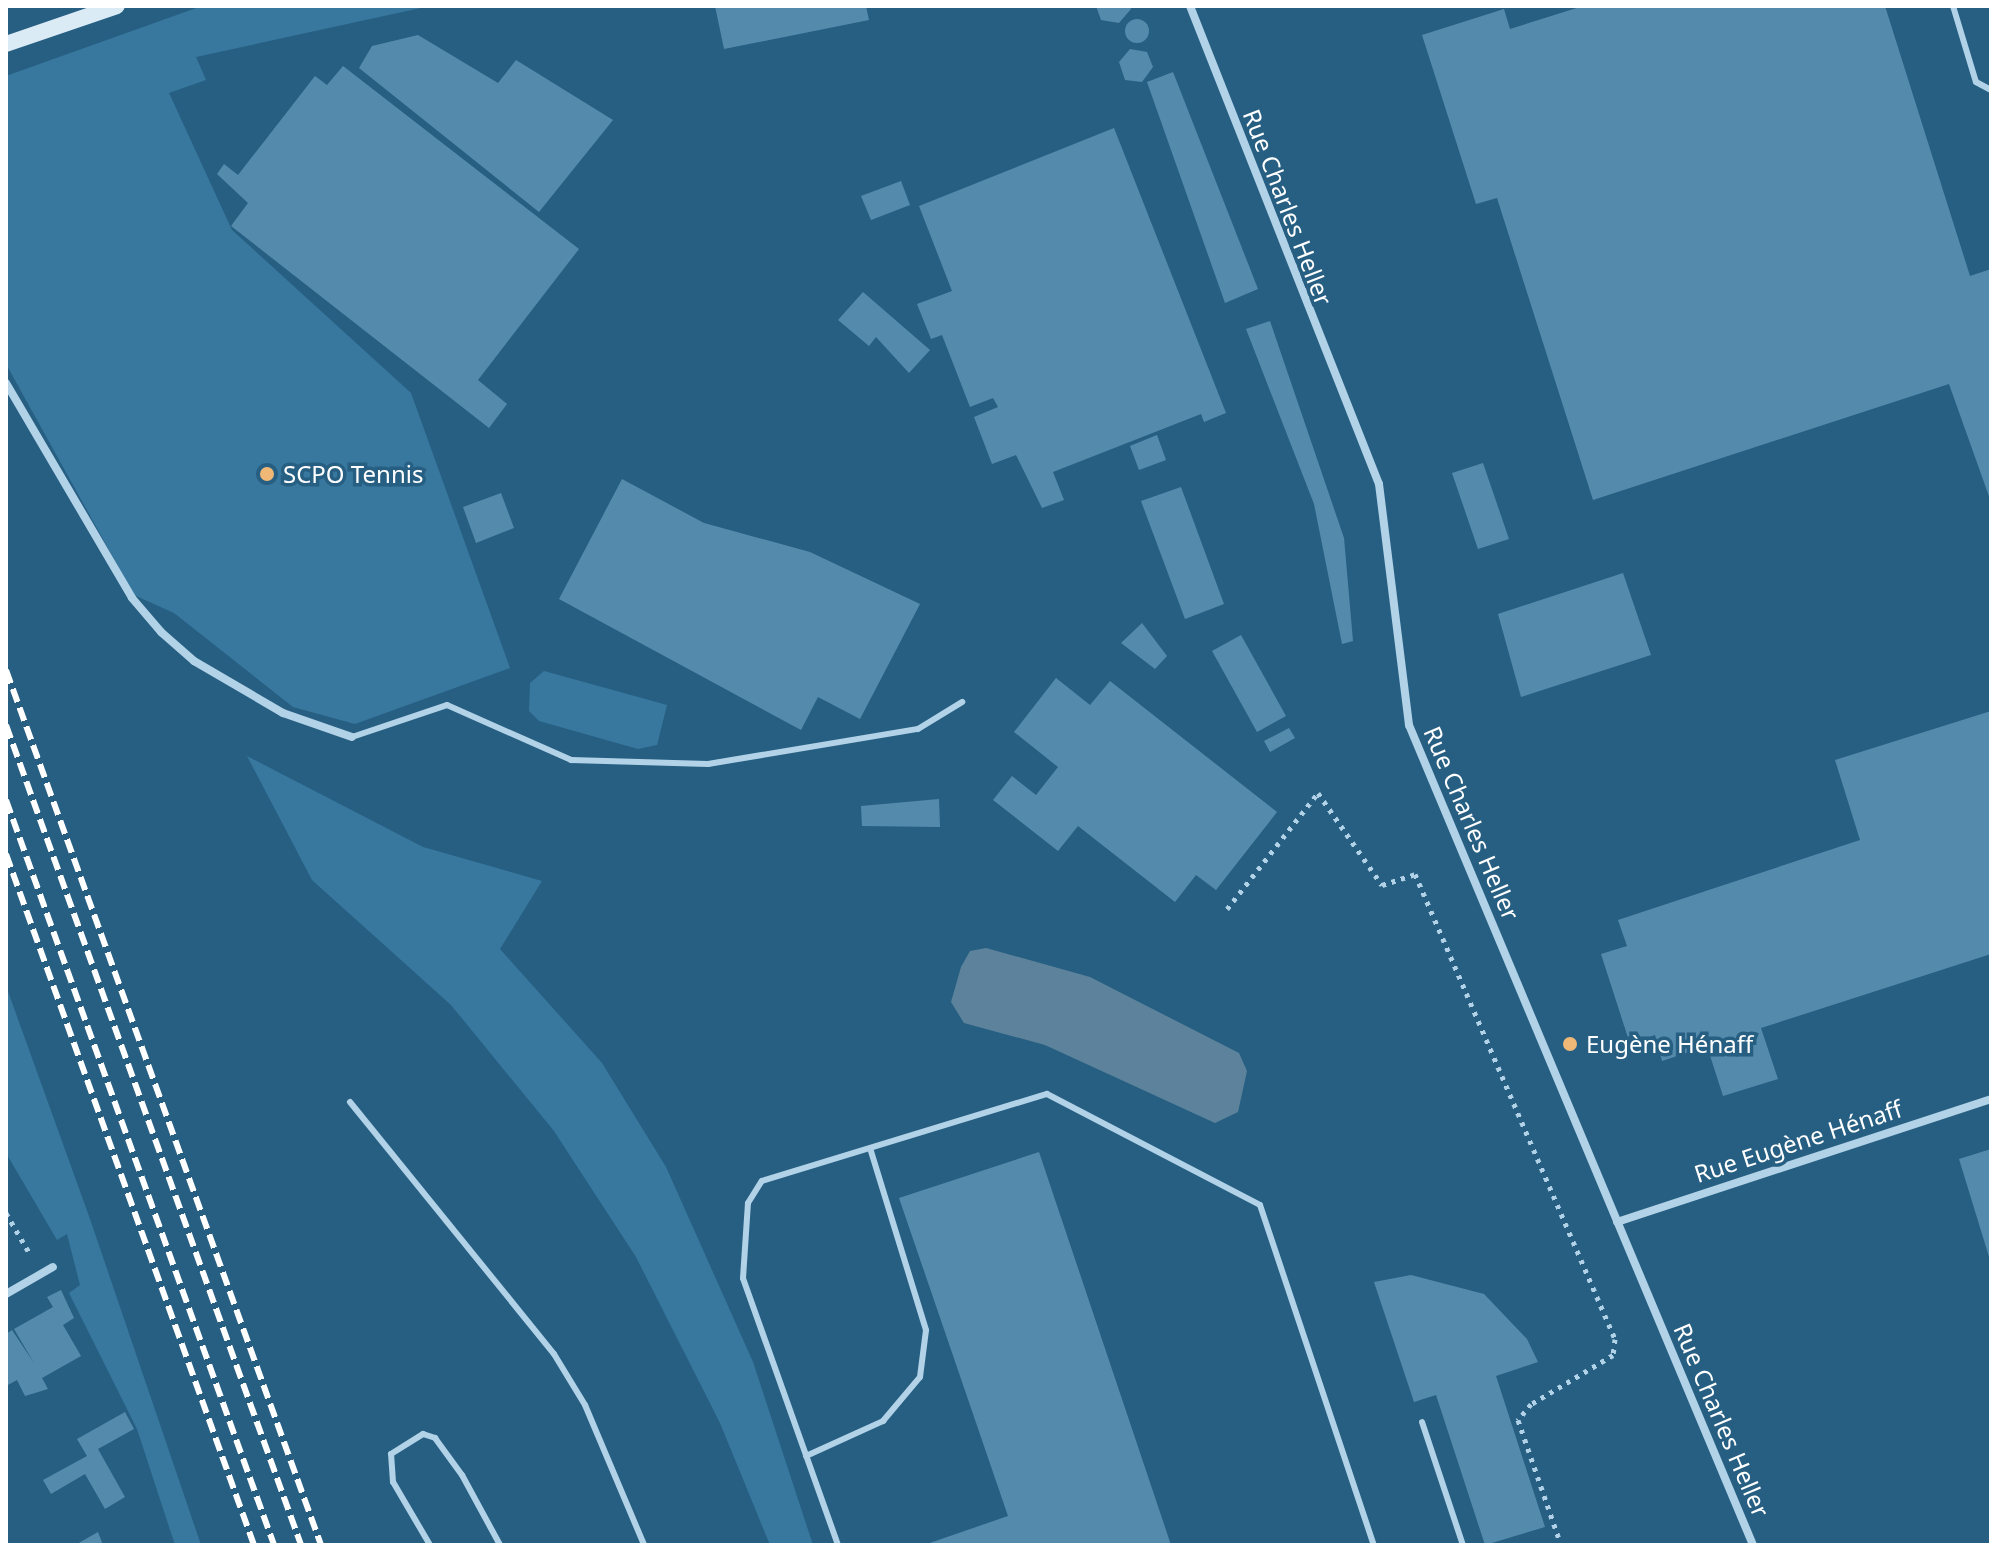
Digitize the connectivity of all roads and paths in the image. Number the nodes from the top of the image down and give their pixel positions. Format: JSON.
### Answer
{"nodes":[{"id":1,"x":117,"y":6,"type":"edge"},
{"id":2,"x":1190,"y":6,"type":"edge"},
{"id":3,"x":1953,"y":6,"type":"edge"},
{"id":4,"x":6,"y":44,"type":"edge"},
{"id":5,"x":1991,"y":90,"type":"edge"},
{"id":6,"x":6,"y":383,"type":"edge"},
{"id":7,"x":962,"y":702,"type":"dead end"},
{"id":8,"x":352,"y":737,"type":"joint"},
{"id":9,"x":1227,"y":909,"type":"dead end"},
{"id":10,"x":1991,"y":1099,"type":"edge"},
{"id":11,"x":350,"y":1102,"type":"dead end"},
{"id":12,"x":870,"y":1148,"type":"junction"},
{"id":13,"x":6,"y":1213,"type":"edge"},
{"id":14,"x":1617,"y":1222,"type":"junction"},
{"id":15,"x":30,"y":1254,"type":"dead end"},
{"id":16,"x":53,"y":1267,"type":"dead end"},
{"id":17,"x":6,"y":1294,"type":"edge"},
{"id":18,"x":1422,"y":1422,"type":"dead end"},
{"id":19,"x":806,"y":1456,"type":"junction"},
{"id":20,"x":430,"y":1545,"type":"edge"},
{"id":21,"x":500,"y":1545,"type":"edge"},
{"id":22,"x":644,"y":1545,"type":"edge"},
{"id":23,"x":838,"y":1545,"type":"edge"},
{"id":24,"x":1374,"y":1545,"type":"edge"},
{"id":25,"x":1463,"y":1545,"type":"edge"},
{"id":26,"x":1561,"y":1545,"type":"edge"},
{"id":27,"x":1753,"y":1545,"type":"edge"}],
"edges":[{"from":1,"to":4,"type":"main road"},
{"from":2,"to":14,"type":"street","name":"Rue Charles Heller"},
{"from":3,"to":5,"type":"lane"},
{"from":6,"to":8,"type":"street"},
{"from":7,"to":8,"type":"lane"},
{"from":9,"to":26,"type":"path"},
{"from":10,"to":14,"type":"street","name":"Rue Eugène Hénaff"},
{"from":11,"to":22,"type":"lane"},
{"from":12,"to":19,"type":"lane"},
{"from":12,"to":19,"type":"lane"},
{"from":12,"to":24,"type":"lane"},
{"from":13,"to":15,"type":"path"},
{"from":14,"to":27,"type":"street","name":"Rue Charles Heller"},
{"from":16,"to":17,"type":"street"},
{"from":18,"to":25,"type":"lane"},
{"from":19,"to":23,"type":"lane"},
{"from":20,"to":21,"type":"lane"}]}
